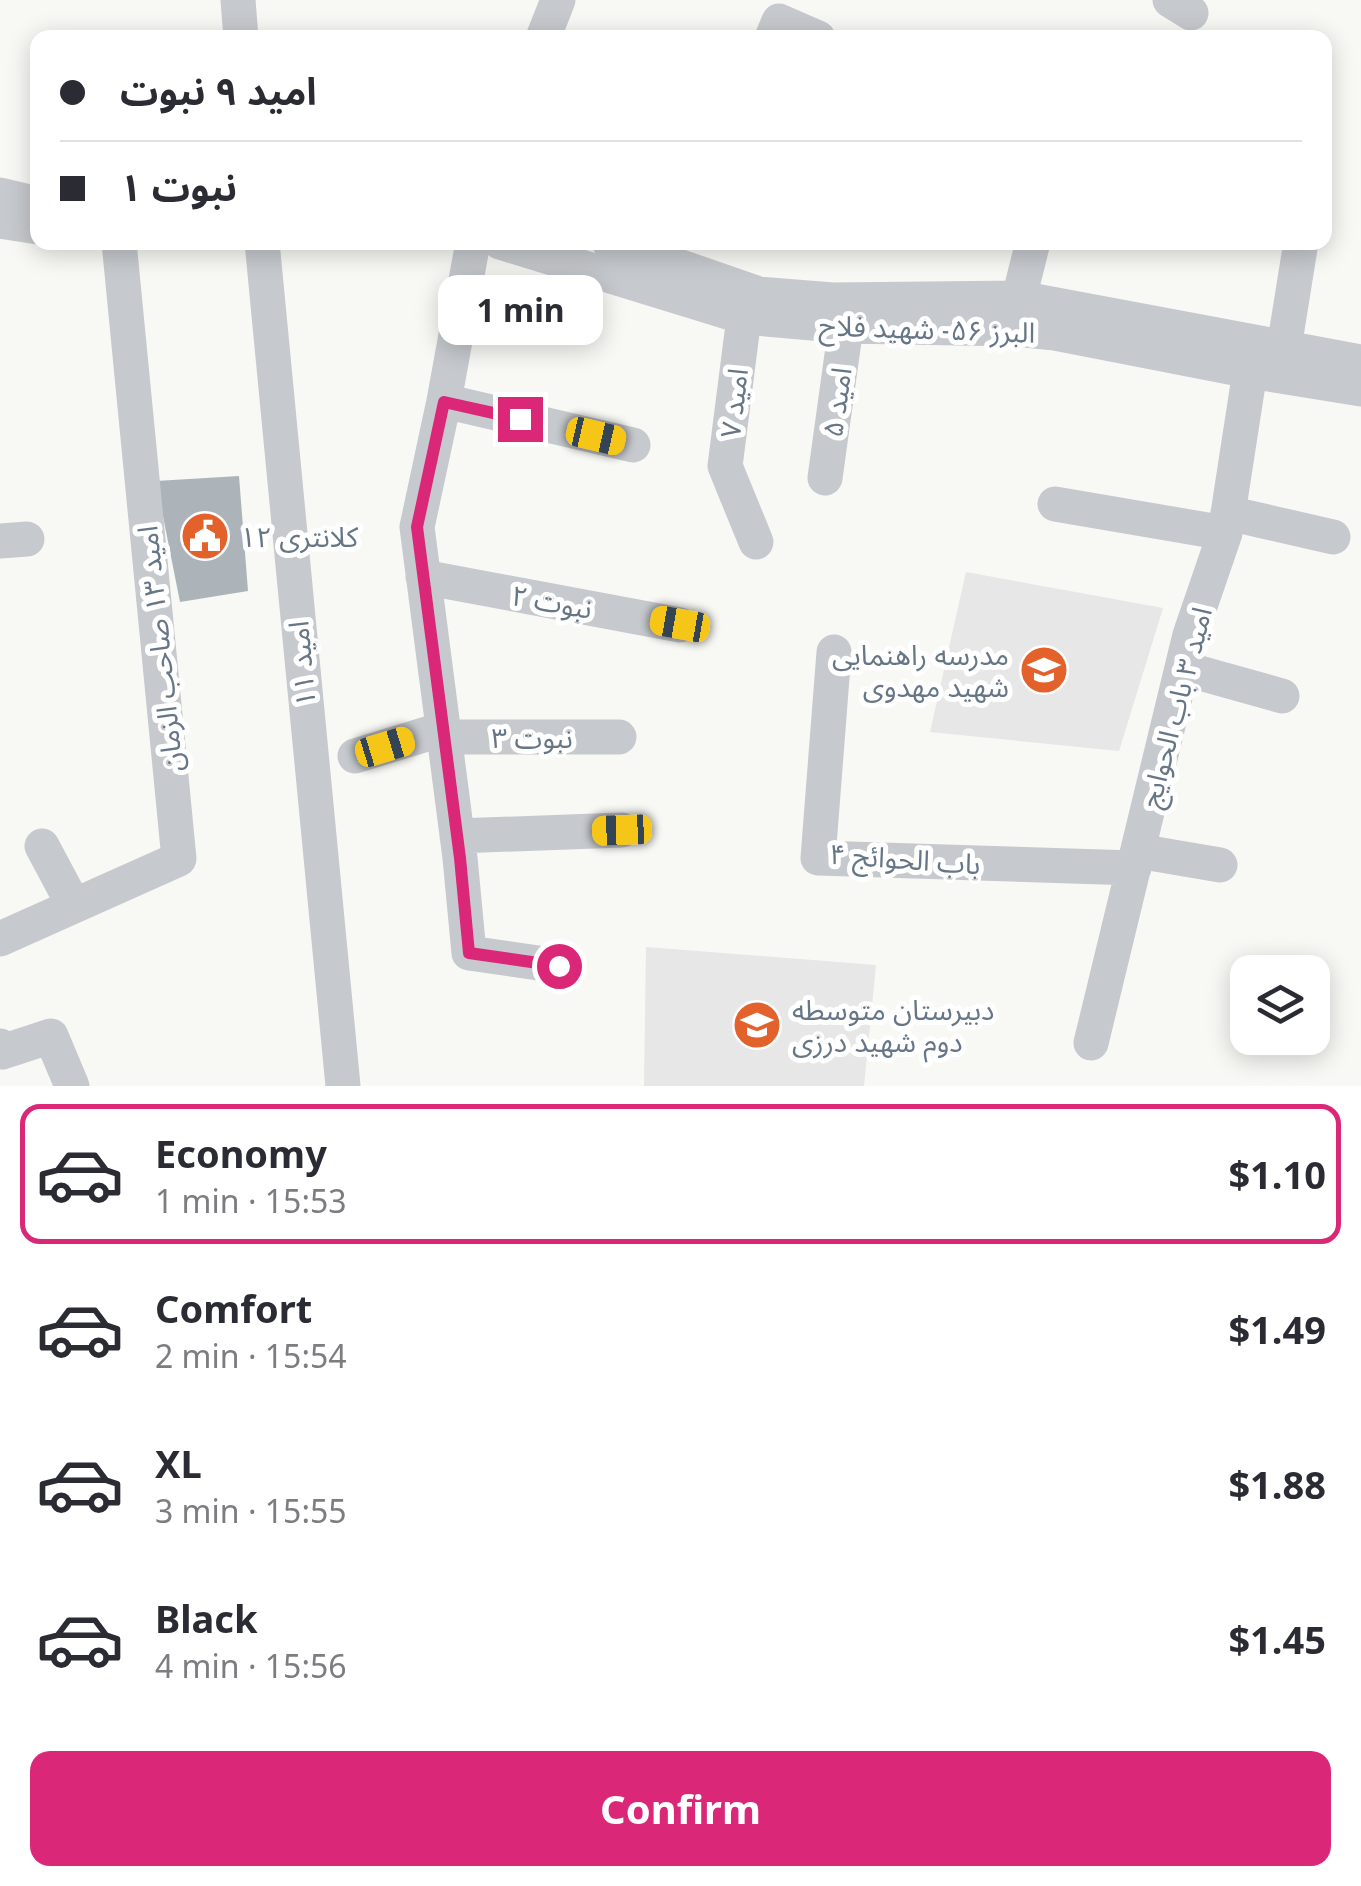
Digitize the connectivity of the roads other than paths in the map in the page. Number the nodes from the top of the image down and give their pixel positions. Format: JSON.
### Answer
{"nodes":[{"id":1,"x":238,"y":0,"type":"edge"},
{"id":2,"x":558,"y":0,"type":"edge"},
{"id":3,"x":240,"y":30,"type":"edge"},
{"id":4,"x":546,"y":30,"type":"edge"},
{"id":5,"x":775,"y":30,"type":"edge"},
{"id":6,"x":801,"y":30,"type":"edge"},
{"id":7,"x":0,"y":196,"type":"edge"},
{"id":8,"x":30,"y":202,"type":"edge"},
{"id":9,"x":0,"y":221,"type":"edge"},
{"id":10,"x":30,"y":226,"type":"edge"},
{"id":11,"x":120,"y":250,"type":"edge"},
{"id":12,"x":263,"y":250,"type":"edge"},
{"id":13,"x":471,"y":250,"type":"edge"},
{"id":14,"x":527,"y":250,"type":"edge"},
{"id":15,"x":1032,"y":250,"type":"edge"},
{"id":16,"x":1300,"y":250,"type":"edge"},
{"id":17,"x":680,"y":254,"type":"edge"},
{"id":18,"x":1017,"y":313,"type":"junction"},
{"id":19,"x":744,"y":317,"type":"junction"},
{"id":20,"x":846,"y":326,"type":"junction"},
{"id":21,"x":1284,"y":348,"type":"junction"},
{"id":22,"x":1361,"y":362,"type":"edge"},
{"id":23,"x":1250,"y":371,"type":"junction"},
{"id":24,"x":1361,"y":389,"type":"edge"},
{"id":25,"x":444,"y":402,"type":"junction"},
{"id":26,"x":633,"y":445,"type":"dead end"},
{"id":27,"x":826,"y":478,"type":"dead end"},
{"id":28,"x":1054,"y":504,"type":"dead end"},
{"id":29,"x":1227,"y":523,"type":"junction"},
{"id":30,"x":1333,"y":536,"type":"dead end"},
{"id":31,"x":756,"y":542,"type":"dead end"},
{"id":32,"x":423,"y":577,"type":"junction"},
{"id":33,"x":680,"y":624,"type":"dead end"},
{"id":34,"x":834,"y":652,"type":"dead end"},
{"id":35,"x":1182,"y":668,"type":"junction"},
{"id":36,"x":1282,"y":696,"type":"dead end"},
{"id":37,"x":444,"y":733,"type":"junction"},
{"id":38,"x":619,"y":737,"type":"dead end"},
{"id":39,"x":356,"y":756,"type":"dead end"},
{"id":40,"x":622,"y":830,"type":"dead end"},
{"id":41,"x":457,"y":836,"type":"junction"},
{"id":42,"x":42,"y":846,"type":"dead end"},
{"id":43,"x":1136,"y":860,"type":"junction"},
{"id":44,"x":1220,"y":866,"type":"dead end"},
{"id":45,"x":74,"y":906,"type":"junction"},
{"id":46,"x":0,"y":940,"type":"edge"},
{"id":47,"x":559,"y":966,"type":"dead end"},
{"id":48,"x":1091,"y":1043,"type":"dead end"},
{"id":49,"x":0,"y":1046,"type":"edge"},
{"id":50,"x":72,"y":1086,"type":"edge"},
{"id":51,"x":343,"y":1086,"type":"edge"}],
"edges":[{"from":1,"to":3,"type":"street"},
{"from":2,"to":4,"type":"street"},
{"from":5,"to":6,"type":"street"},
{"from":7,"to":8,"type":"street"},
{"from":9,"to":10,"type":"street"},
{"from":11,"to":45,"type":"street","name":"امید ۱۳ صاحب الزمان"},
{"from":12,"to":51,"type":"street","name":"امید ۱۱"},
{"from":13,"to":25,"type":"street"},
{"from":14,"to":19,"type":"street","name":"البرز ۵۶- شهید فلاح"},
{"from":15,"to":18,"type":"street"},
{"from":16,"to":21,"type":"street"},
{"from":17,"to":18,"type":"street","name":"البرز ۵۶- شهید فلاح"},
{"from":18,"to":20,"type":"street","name":"البرز ۵۶- شهید فلاح"},
{"from":18,"to":21,"type":"street","name":"البرز ۵۶- شهید فلاح"},
{"from":18,"to":23,"type":"street","name":"البرز ۵۶- شهید فلاح"},
{"from":19,"to":20,"type":"street","name":"البرز ۵۶- شهید فلاح"},
{"from":19,"to":31,"type":"street","name":"امید ۷"},
{"from":20,"to":27,"type":"street","name":"امید ۵"},
{"from":21,"to":22,"type":"street","name":"البرز ۵۶- شهید فلاح"},
{"from":23,"to":24,"type":"street","name":"البرز ۵۶- شهید فلاح"},
{"from":23,"to":29,"type":"street","name":"امید ۳ باب الحوایج"},
{"from":25,"to":26,"type":"street"},
{"from":25,"to":32,"type":"street"},
{"from":28,"to":29,"type":"street"},
{"from":29,"to":30,"type":"street"},
{"from":29,"to":35,"type":"street","name":"امید ۳ باب الحوایج"},
{"from":32,"to":33,"type":"street","name":"نبوت ۲"},
{"from":32,"to":37,"type":"street"},
{"from":34,"to":43,"type":"street","name":"باب الحوائج ۴"},
{"from":35,"to":36,"type":"street"},
{"from":35,"to":43,"type":"street","name":"امید ۳ باب الحوایج"},
{"from":37,"to":38,"type":"street","name":"نبوت ۳"},
{"from":37,"to":39,"type":"street","name":"نبوت ۳"},
{"from":37,"to":41,"type":"street"},
{"from":40,"to":41,"type":"street"},
{"from":41,"to":47,"type":"street"},
{"from":42,"to":45,"type":"street"},
{"from":43,"to":44,"type":"street"},
{"from":43,"to":48,"type":"street","name":"امید ۳ باب الحوایج"},
{"from":45,"to":46,"type":"street","name":"امید ۱۳ صاحب الزمان"},
{"from":49,"to":50,"type":"street"}]}
